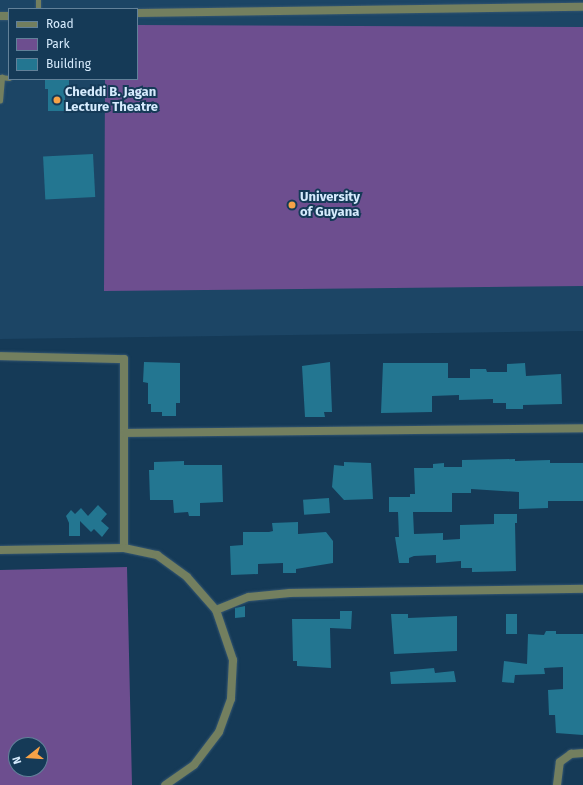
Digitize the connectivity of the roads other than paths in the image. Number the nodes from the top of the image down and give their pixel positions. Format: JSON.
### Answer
{"nodes":[{"id":1,"x":583,"y":7,"type":"edge"},
{"id":2,"x":138,"y":13,"type":"edge"},
{"id":3,"x":1,"y":77,"type":"edge"},
{"id":4,"x":0,"y":101,"type":"edge"},
{"id":5,"x":0,"y":356,"type":"edge"},
{"id":6,"x":583,"y":428,"type":"edge"},
{"id":7,"x":124,"y":433,"type":"junction"},
{"id":8,"x":124,"y":548,"type":"junction"},
{"id":9,"x":0,"y":550,"type":"edge"},
{"id":10,"x":583,"y":589,"type":"edge"},
{"id":11,"x":216,"y":610,"type":"junction"},
{"id":12,"x":583,"y":753,"type":"edge"},
{"id":13,"x":165,"y":785,"type":"edge"},
{"id":14,"x":557,"y":785,"type":"edge"}],
"edges":[{"from":1,"to":2,"type":"street"},
{"from":3,"to":4,"type":"lane"},
{"from":5,"to":7,"type":"street"},
{"from":6,"to":7,"type":"street"},
{"from":7,"to":8,"type":"street"},
{"from":8,"to":9,"type":"street"},
{"from":8,"to":11,"type":"street"},
{"from":10,"to":11,"type":"street"},
{"from":11,"to":13,"type":"street"},
{"from":12,"to":14,"type":"street"}]}
